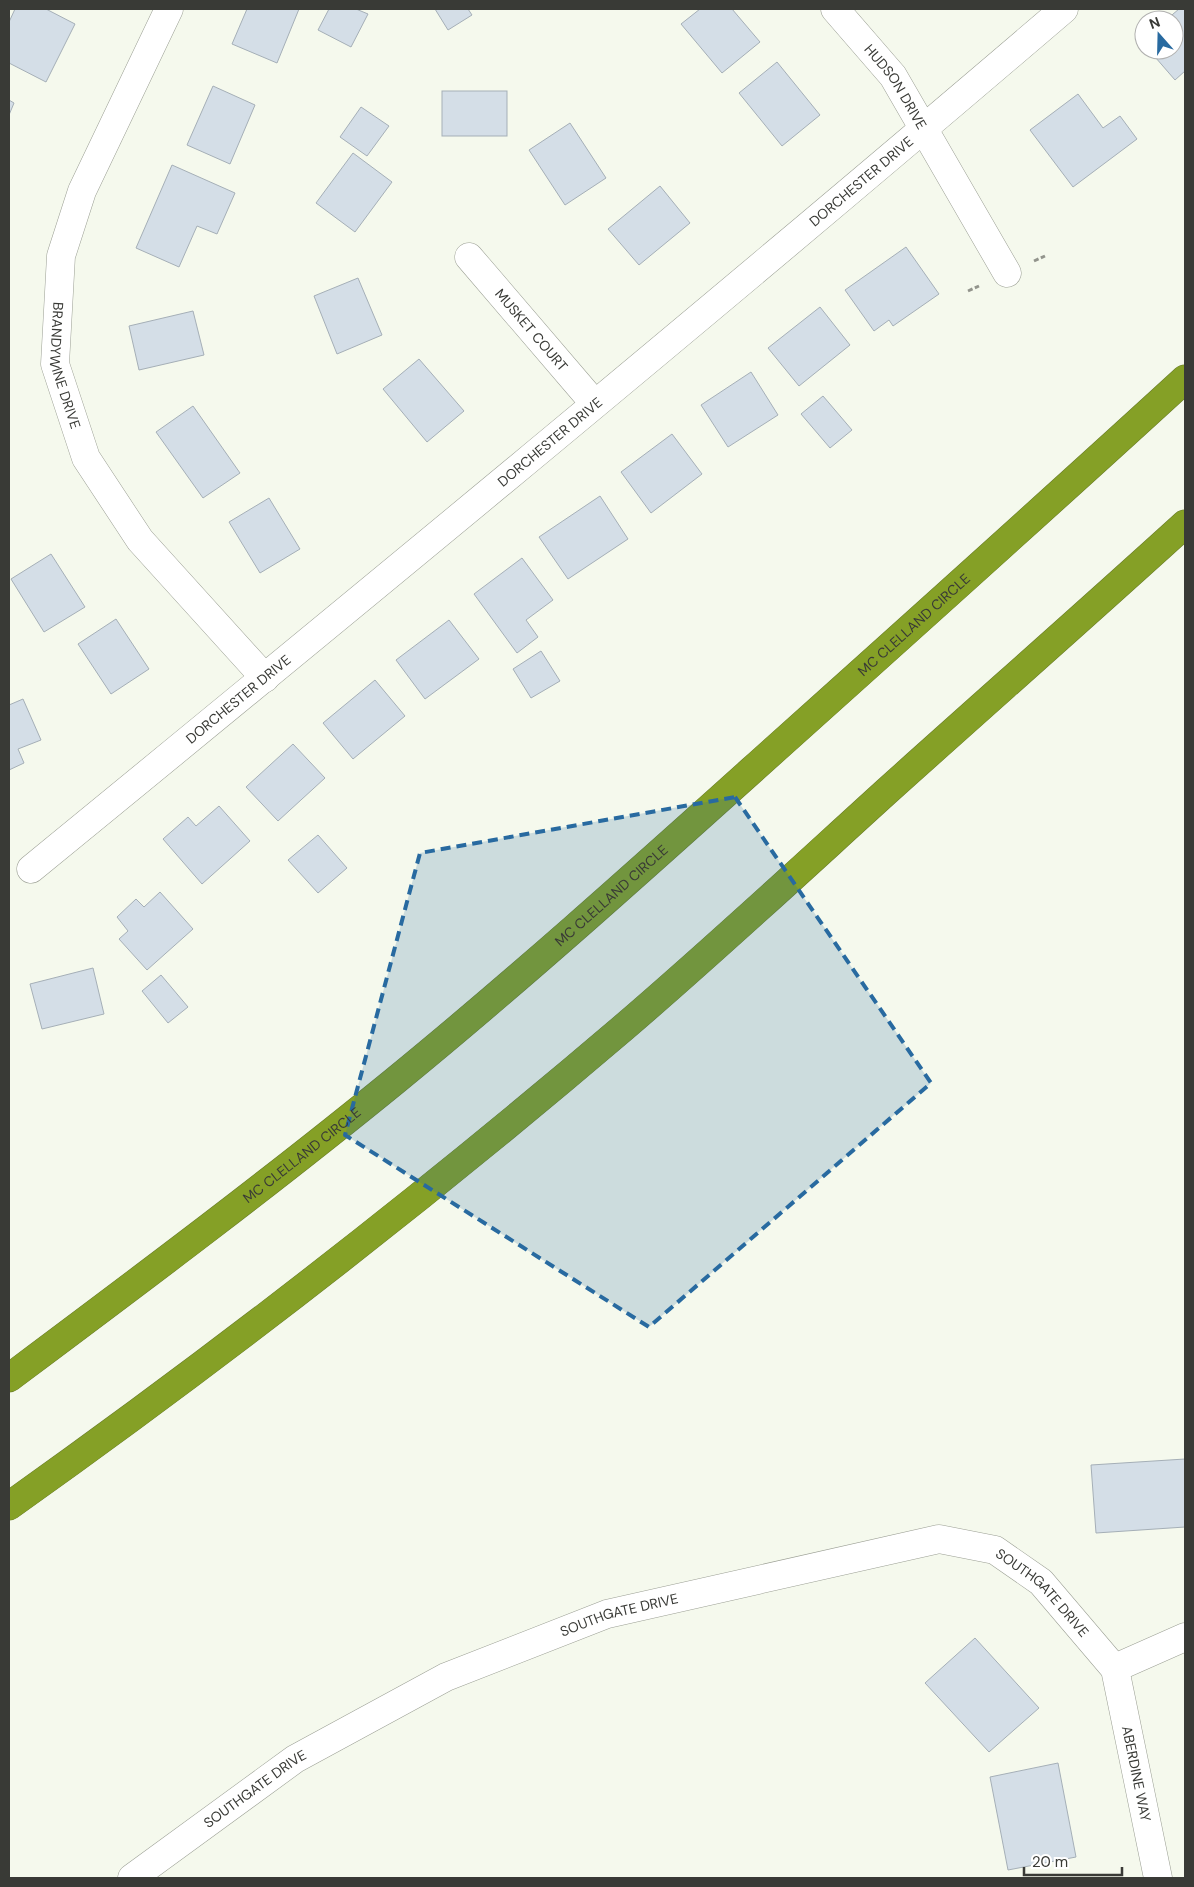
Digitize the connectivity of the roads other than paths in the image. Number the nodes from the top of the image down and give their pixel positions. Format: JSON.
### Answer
{"nodes":[{"id":1,"x":168,"y":9,"type":"edge"},
{"id":2,"x":836,"y":9,"type":"edge"},
{"id":3,"x":1064,"y":9,"type":"edge"},
{"id":4,"x":924,"y":129,"type":"junction"},
{"id":5,"x":469,"y":257,"type":"dead end"},
{"id":6,"x":1007,"y":273,"type":"dead end"},
{"id":7,"x":1185,"y":379,"type":"edge"},
{"id":8,"x":594,"y":403,"type":"junction"},
{"id":9,"x":1185,"y":524,"type":"edge"},
{"id":10,"x":265,"y":678,"type":"junction"},
{"id":11,"x":31,"y":870,"type":"dead end"},
{"id":12,"x":9,"y":1378,"type":"edge"},
{"id":13,"x":9,"y":1506,"type":"edge"},
{"id":14,"x":1185,"y":1637,"type":"edge"},
{"id":15,"x":1115,"y":1670,"type":"junction"},
{"id":16,"x":132,"y":1878,"type":"edge"},
{"id":17,"x":1158,"y":1878,"type":"edge"}],
"edges":[{"from":1,"to":10,"type":"street","name":"BRANDYWINE DRIVE"},
{"from":2,"to":4,"type":"street","name":"HUDSON DRIVE"},
{"from":3,"to":4,"type":"street","name":"DORCHESTER DRIVE"},
{"from":4,"to":6,"type":"street","name":"HUDSON DRIVE"},
{"from":4,"to":8,"type":"street","name":"DORCHESTER DRIVE"},
{"from":5,"to":8,"type":"street","name":"MUSKET COURT"},
{"from":7,"to":12,"type":"highway","name":"MC CLELLAND CIRCLE"},
{"from":8,"to":10,"type":"street","name":"DORCHESTER DRIVE"},
{"from":9,"to":13,"type":"highway"},
{"from":10,"to":11,"type":"street","name":"DORCHESTER DRIVE"},
{"from":14,"to":15,"type":"street"},
{"from":15,"to":16,"type":"street","name":"SOUTHGATE DRIVE"},
{"from":15,"to":17,"type":"street","name":"ABERDINE WAY"}]}
